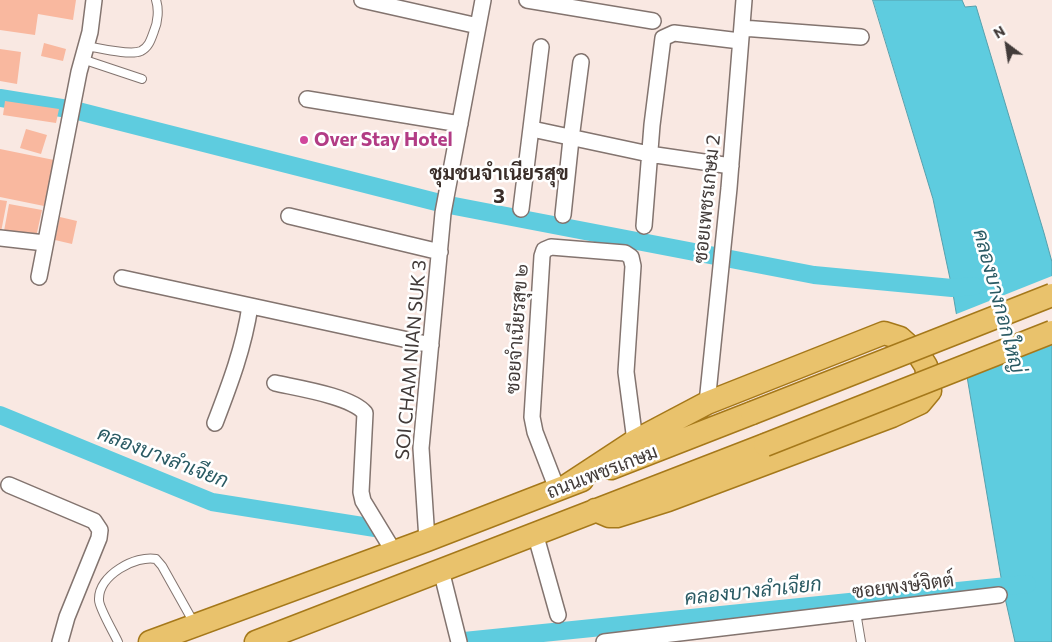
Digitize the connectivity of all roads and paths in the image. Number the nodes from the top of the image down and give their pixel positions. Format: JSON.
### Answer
{"nodes":[{"id":1,"x":94,"y":0,"type":"edge"},
{"id":2,"x":156,"y":0,"type":"edge"},
{"id":3,"x":362,"y":0,"type":"edge"},
{"id":4,"x":483,"y":0,"type":"edge"},
{"id":5,"x":527,"y":0,"type":"edge"},
{"id":6,"x":744,"y":0,"type":"edge"},
{"id":7,"x":652,"y":21,"type":"dead end"},
{"id":8,"x":478,"y":26,"type":"junction"},
{"id":9,"x":741,"y":35,"type":"junction"},
{"id":10,"x":861,"y":36,"type":"dead end"},
{"id":11,"x":542,"y":47,"type":"dead end"},
{"id":12,"x":84,"y":52,"type":"junction"},
{"id":13,"x":581,"y":62,"type":"dead end"},
{"id":14,"x":142,"y":79,"type":"dead end"},
{"id":15,"x":307,"y":99,"type":"dead end"},
{"id":16,"x":460,"y":124,"type":"junction"},
{"id":17,"x":532,"y":129,"type":"junction"},
{"id":18,"x":571,"y":139,"type":"junction"},
{"id":19,"x":649,"y":154,"type":"junction"},
{"id":20,"x":731,"y":166,"type":"junction"},
{"id":21,"x":521,"y":209,"type":"dead end"},
{"id":22,"x":563,"y":215,"type":"dead end"},
{"id":23,"x":289,"y":216,"type":"dead end"},
{"id":24,"x":644,"y":226,"type":"dead end"},
{"id":25,"x":0,"y":238,"type":"edge"},
{"id":26,"x":45,"y":244,"type":"junction"},
{"id":27,"x":440,"y":252,"type":"junction"},
{"id":28,"x":39,"y":276,"type":"dead end"},
{"id":29,"x":122,"y":278,"type":"dead end"},
{"id":30,"x":1052,"y":295,"type":"edge"},
{"id":31,"x":250,"y":306,"type":"junction"},
{"id":32,"x":1052,"y":332,"type":"edge"},
{"id":33,"x":431,"y":345,"type":"junction"},
{"id":34,"x":275,"y":383,"type":"dead end"},
{"id":35,"x":707,"y":403,"type":"junction"},
{"id":36,"x":215,"y":423,"type":"dead end"},
{"id":37,"x":635,"y":441,"type":"junction"},
{"id":38,"x":9,"y":485,"type":"dead end"},
{"id":39,"x":563,"y":487,"type":"junction"},
{"id":40,"x":595,"y":510,"type":"junction"},
{"id":41,"x":535,"y":533,"type":"junction"},
{"id":42,"x":427,"y":540,"type":"junction"},
{"id":43,"x":394,"y":552,"type":"junction"},
{"id":44,"x":441,"y":570,"type":"junction"},
{"id":45,"x":999,"y":595,"type":"dead end"},
{"id":46,"x":856,"y":612,"type":"junction"},
{"id":47,"x":558,"y":615,"type":"dead end"},
{"id":48,"x":195,"y":625,"type":"junction"},
{"id":49,"x":654,"y":639,"type":"edge"},
{"id":50,"x":60,"y":642,"type":"edge"},
{"id":51,"x":118,"y":642,"type":"edge"},
{"id":52,"x":150,"y":642,"type":"edge"},
{"id":53,"x":256,"y":642,"type":"edge"},
{"id":54,"x":458,"y":642,"type":"edge"},
{"id":55,"x":604,"y":642,"type":"edge"},
{"id":56,"x":861,"y":642,"type":"edge"}],
"edges":[{"from":1,"to":12,"type":"street"},
{"from":2,"to":12,"type":"lane"},
{"from":3,"to":8,"type":"street"},
{"from":4,"to":8,"type":"street","name":"SOI CHAM NIAN SUK 3"},
{"from":5,"to":7,"type":"street"},
{"from":6,"to":9,"type":"street","name":"ซอยเพชรเกษม 2"},
{"from":8,"to":16,"type":"street","name":"SOI CHAM NIAN SUK 3"},
{"from":9,"to":10,"type":"street"},
{"from":9,"to":19,"type":"street"},
{"from":9,"to":20,"type":"street","name":"ซอยเพชรเกษม 2"},
{"from":11,"to":17,"type":"street"},
{"from":12,"to":14,"type":"lane"},
{"from":12,"to":26,"type":"street"},
{"from":13,"to":18,"type":"street"},
{"from":15,"to":16,"type":"street"},
{"from":16,"to":27,"type":"street","name":"SOI CHAM NIAN SUK 3"},
{"from":17,"to":18,"type":"street"},
{"from":17,"to":21,"type":"street"},
{"from":18,"to":19,"type":"street"},
{"from":18,"to":22,"type":"street"},
{"from":19,"to":20,"type":"street"},
{"from":19,"to":24,"type":"street"},
{"from":20,"to":35,"type":"street","name":"ซอยเพชรเกษม 2"},
{"from":23,"to":27,"type":"street"},
{"from":25,"to":26,"type":"street"},
{"from":26,"to":28,"type":"street"},
{"from":27,"to":33,"type":"street","name":"SOI CHAM NIAN SUK 3"},
{"from":29,"to":31,"type":"street"},
{"from":30,"to":39,"type":"main road","name":"ถนนเพชรเกษม","bridge":true},
{"from":31,"to":33,"type":"street"},
{"from":31,"to":36,"type":"street"},
{"from":32,"to":40,"type":"main road","name":"ถนนเพชรเกษม","bridge":true},
{"from":33,"to":42,"type":"street","name":"SOI CHAM NIAN SUK 3"},
{"from":34,"to":43,"type":"street"},
{"from":35,"to":37,"type":"main road"},
{"from":35,"to":40,"type":"main road"},
{"from":37,"to":39,"type":"main road"},
{"from":37,"to":39,"type":"street","name":"ซอยจำเนียรสุข ๒"},
{"from":38,"to":50,"type":"street"},
{"from":39,"to":42,"type":"main road","name":"ถนนเพชรเกษม"},
{"from":40,"to":41,"type":"main road","name":"ถนนเพชรเกษม"},
{"from":41,"to":44,"type":"main road","name":"ถนนเพชรเกษม"},
{"from":41,"to":47,"type":"street"},
{"from":42,"to":43,"type":"main road","name":"ถนนเพชรเกษม"},
{"from":43,"to":48,"type":"main road","name":"ถนนเพชรเกษม"},
{"from":44,"to":53,"type":"main road","name":"ถนนเพชรเกษม"},
{"from":44,"to":54,"type":"street"},
{"from":45,"to":46,"type":"street","name":"ซอยพงษ์จิตต์"},
{"from":46,"to":49,"type":"street","name":"ซอยพงษ์จิตต์"},
{"from":46,"to":56,"type":"lane"},
{"from":48,"to":51,"type":"lane"},
{"from":48,"to":52,"type":"main road","name":"ถนนเพชรเกษม"},
{"from":49,"to":55,"type":"street","name":"ซอยพงษ์จิตต์"}]}
